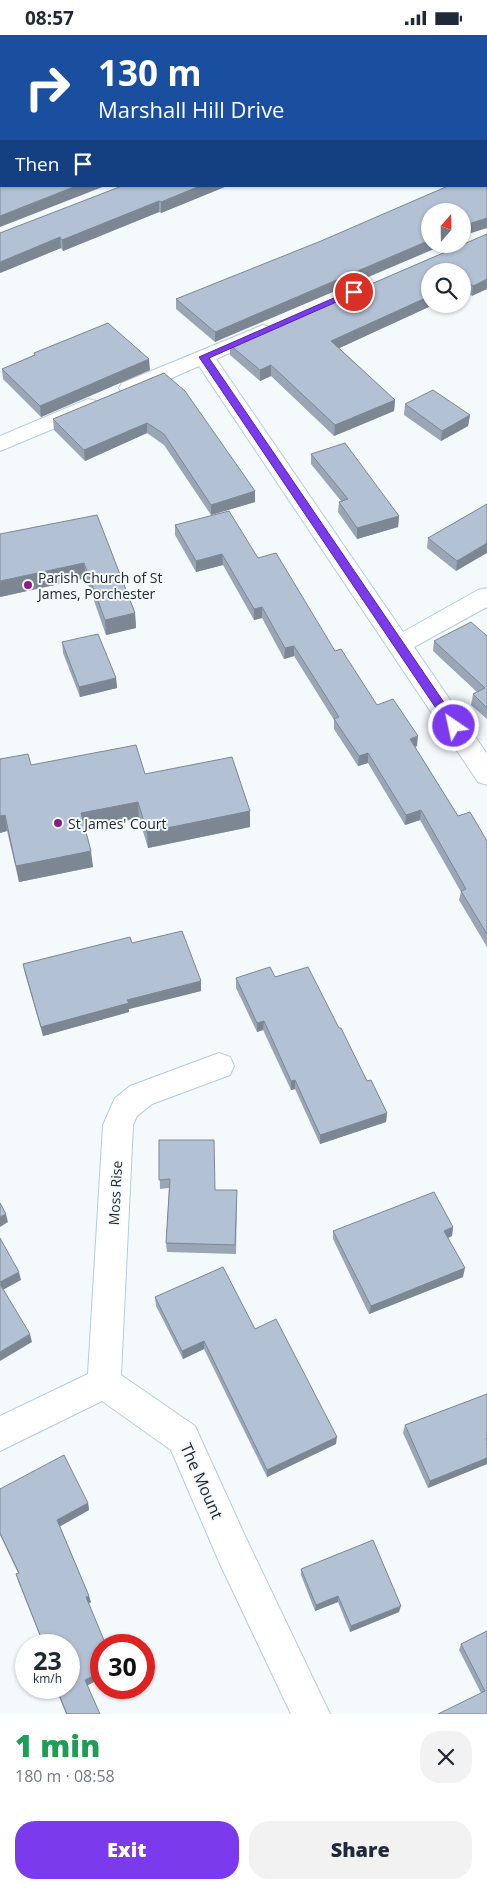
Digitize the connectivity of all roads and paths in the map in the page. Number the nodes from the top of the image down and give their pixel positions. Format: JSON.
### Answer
{"nodes":[{"id":1,"x":283,"y":323,"type":"edge"},
{"id":2,"x":204,"y":357,"type":"junction"},
{"id":3,"x":0,"y":444,"type":"edge"},
{"id":4,"x":487,"y":596,"type":"edge"},
{"id":5,"x":400,"y":644,"type":"junction"},
{"id":6,"x":487,"y":775,"type":"edge"},
{"id":7,"x":219,"y":1066,"type":"dead end"},
{"id":8,"x":104,"y":1383,"type":"junction"},
{"id":9,"x":0,"y":1434,"type":"edge"},
{"id":10,"x":311,"y":1714,"type":"edge"}],
"edges":[{"from":1,"to":2,"type":"street"},
{"from":2,"to":3,"type":"street"},
{"from":2,"to":5,"type":"street"},
{"from":4,"to":5,"type":"street"},
{"from":5,"to":6,"type":"street"},
{"from":7,"to":8,"type":"street","name":"Moss Rise"},
{"from":8,"to":9,"type":"street"},
{"from":8,"to":10,"type":"street","name":"The Mount"}]}
